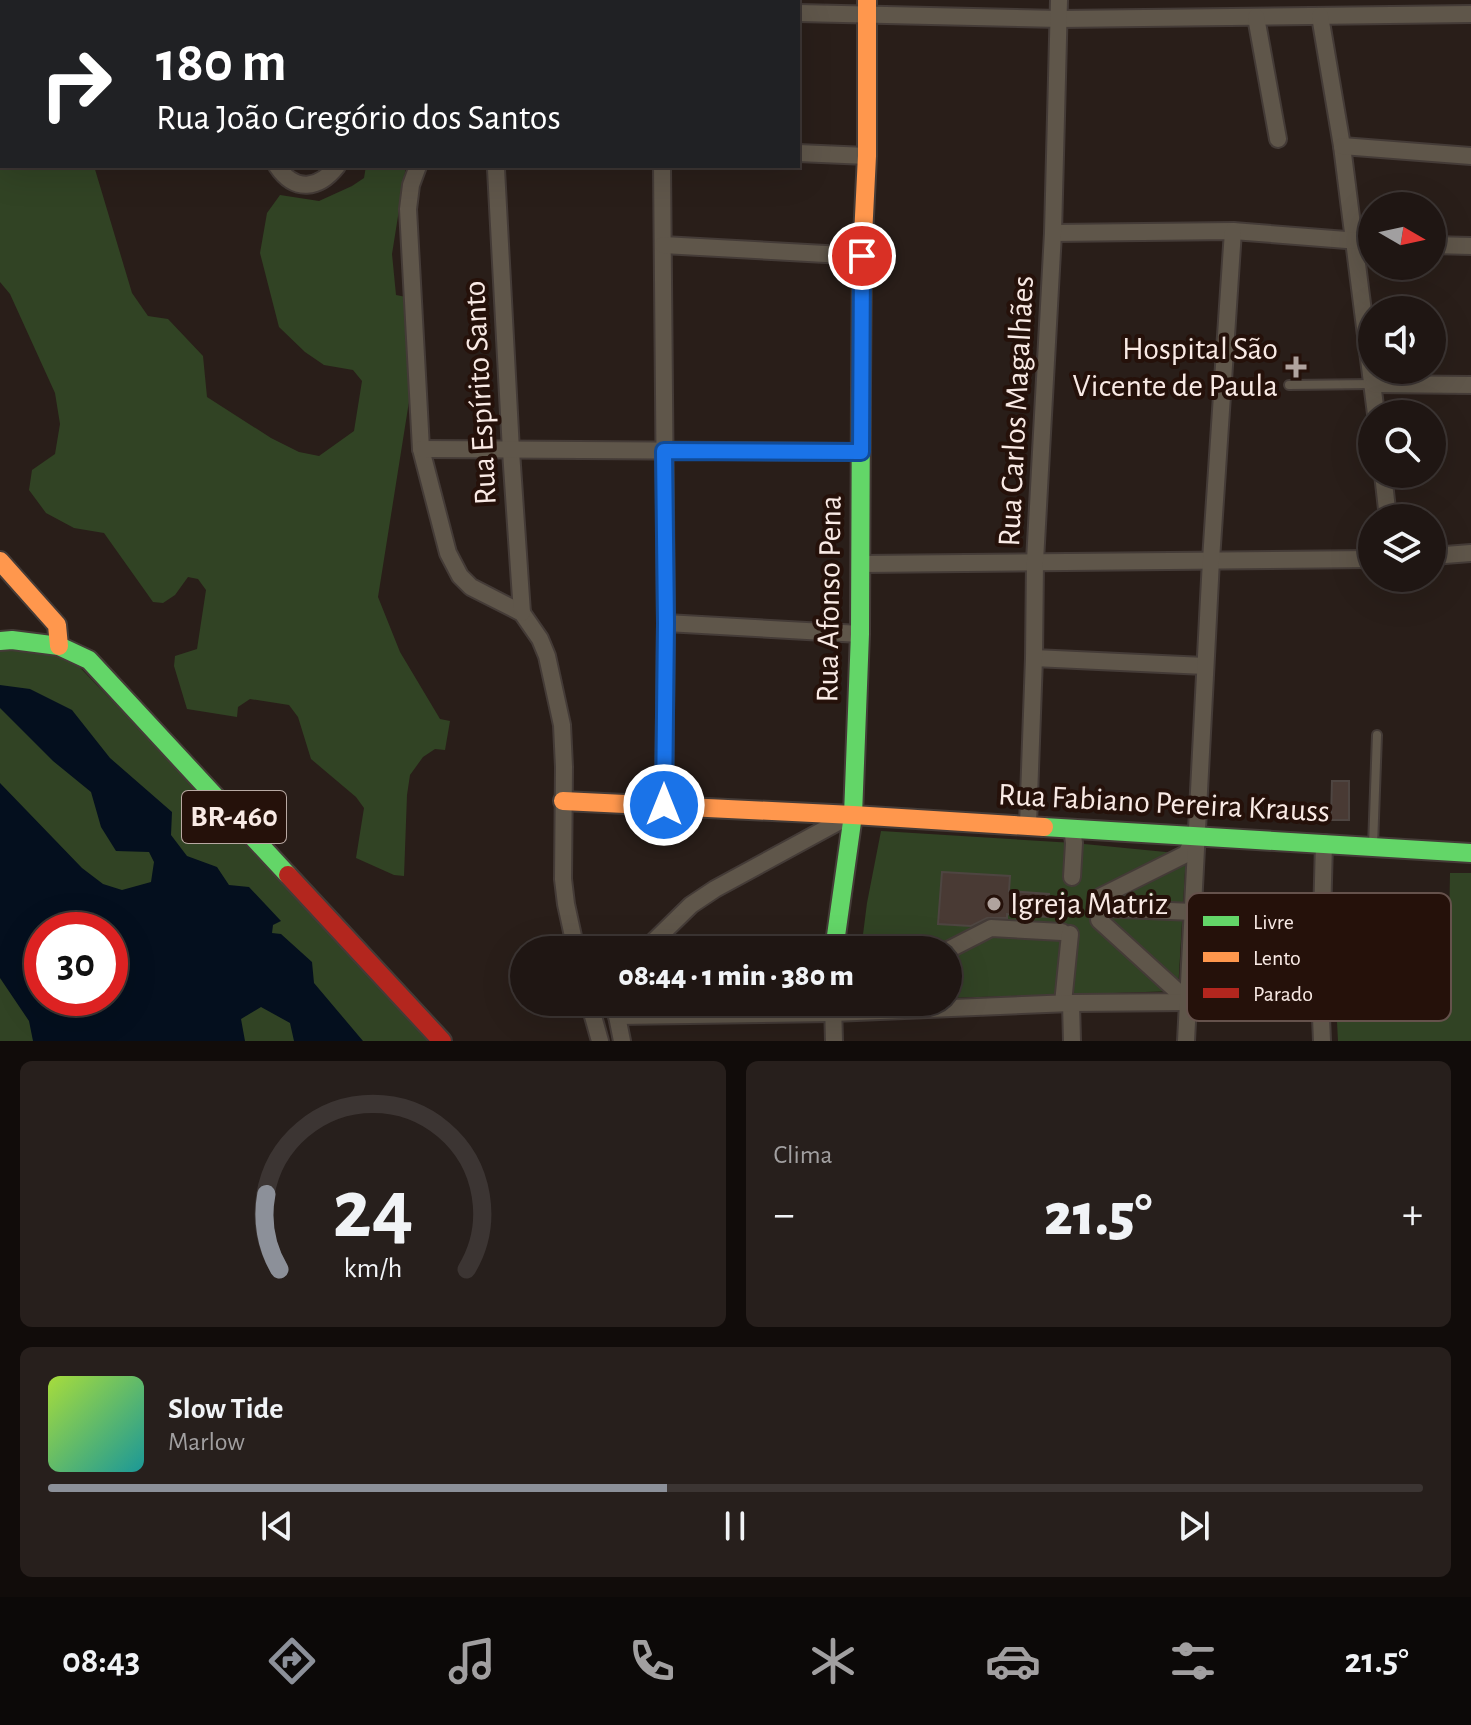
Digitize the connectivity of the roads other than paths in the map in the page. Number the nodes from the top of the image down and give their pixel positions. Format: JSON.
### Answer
{"nodes":[{"id":1,"x":1059,"y":0,"type":"edge"},
{"id":2,"x":867,"y":7,"type":"edge"},
{"id":3,"x":1464,"y":9,"type":"edge"},
{"id":4,"x":800,"y":13,"type":"edge"},
{"id":5,"x":1320,"y":16,"type":"junction"},
{"id":6,"x":1256,"y":17,"type":"junction"},
{"id":7,"x":1060,"y":19,"type":"junction"},
{"id":8,"x":1278,"y":139,"type":"dead end"},
{"id":9,"x":1342,"y":146,"type":"junction"},
{"id":10,"x":800,"y":153,"type":"edge"},
{"id":11,"x":867,"y":156,"type":"junction"},
{"id":12,"x":1471,"y":156,"type":"edge"},
{"id":13,"x":278,"y":168,"type":"edge"},
{"id":14,"x":335,"y":168,"type":"edge"},
{"id":15,"x":417,"y":168,"type":"edge"},
{"id":16,"x":662,"y":168,"type":"edge"},
{"id":17,"x":496,"y":169,"type":"dead end"},
{"id":18,"x":1358,"y":215,"type":"edge"},
{"id":19,"x":1233,"y":231,"type":"junction"},
{"id":20,"x":1053,"y":233,"type":"junction"},
{"id":21,"x":1358,"y":241,"type":"edge"},
{"id":22,"x":663,"y":245,"type":"junction"},
{"id":23,"x":1446,"y":245,"type":"edge"},
{"id":24,"x":1471,"y":246,"type":"edge"},
{"id":25,"x":862,"y":256,"type":"junction"},
{"id":26,"x":1373,"y":384,"type":"junction"},
{"id":27,"x":1289,"y":385,"type":"dead end"},
{"id":28,"x":1471,"y":385,"type":"edge"},
{"id":29,"x":1375,"y":400,"type":"edge"},
{"id":30,"x":421,"y":449,"type":"junction"},
{"id":31,"x":511,"y":451,"type":"junction"},
{"id":32,"x":664,"y":451,"type":"junction"},
{"id":33,"x":861,"y":452,"type":"junction"},
{"id":34,"x":1471,"y":553,"type":"edge"},
{"id":35,"x":1446,"y":555,"type":"edge"},
{"id":36,"x":1358,"y":559,"type":"edge"},
{"id":37,"x":1211,"y":560,"type":"junction"},
{"id":38,"x":0,"y":561,"type":"edge"},
{"id":39,"x":1035,"y":561,"type":"junction"},
{"id":40,"x":861,"y":564,"type":"junction"},
{"id":41,"x":522,"y":613,"type":"junction"},
{"id":42,"x":666,"y":623,"type":"junction"},
{"id":43,"x":860,"y":634,"type":"junction"},
{"id":44,"x":0,"y":641,"type":"edge"},
{"id":45,"x":59,"y":646,"type":"junction"},
{"id":46,"x":1034,"y":658,"type":"junction"},
{"id":47,"x":1205,"y":666,"type":"junction"},
{"id":48,"x":1377,"y":735,"type":"dead end"},
{"id":49,"x":563,"y":801,"type":"junction"},
{"id":50,"x":664,"y":805,"type":"junction"},
{"id":51,"x":853,"y":815,"type":"junction"},
{"id":52,"x":1028,"y":825,"type":"junction"},
{"id":53,"x":1072,"y":828,"type":"junction"},
{"id":54,"x":1196,"y":835,"type":"junction"},
{"id":55,"x":1324,"y":843,"type":"junction"},
{"id":56,"x":1373,"y":846,"type":"junction"},
{"id":57,"x":1471,"y":853,"type":"edge"},
{"id":58,"x":1072,"y":877,"type":"dead end"},
{"id":59,"x":1194,"y":893,"type":"edge"},
{"id":60,"x":1323,"y":893,"type":"edge"},
{"id":61,"x":1100,"y":909,"type":"junction"},
{"id":62,"x":1187,"y":912,"type":"edge"},
{"id":63,"x":573,"y":936,"type":"edge"},
{"id":64,"x":659,"y":936,"type":"edge"},
{"id":65,"x":836,"y":936,"type":"edge"},
{"id":66,"x":962,"y":943,"type":"edge"},
{"id":67,"x":1187,"y":1000,"type":"edge"},
{"id":68,"x":1187,"y":1002,"type":"edge"},
{"id":69,"x":1067,"y":1003,"type":"junction"},
{"id":70,"x":962,"y":1005,"type":"edge"},
{"id":71,"x":593,"y":1016,"type":"edge"},
{"id":72,"x":619,"y":1016,"type":"edge"},
{"id":73,"x":833,"y":1016,"type":"edge"},
{"id":74,"x":1188,"y":1021,"type":"edge"},
{"id":75,"x":1321,"y":1021,"type":"edge"},
{"id":76,"x":442,"y":1041,"type":"edge"},
{"id":77,"x":600,"y":1041,"type":"edge"},
{"id":78,"x":622,"y":1041,"type":"edge"},
{"id":79,"x":834,"y":1041,"type":"edge"},
{"id":80,"x":1072,"y":1041,"type":"edge"},
{"id":81,"x":1186,"y":1041,"type":"edge"},
{"id":82,"x":1322,"y":1041,"type":"edge"}],
"edges":[{"from":1,"to":7,"type":"street","name":"Rua Carlos Magalhães"},
{"from":2,"to":4,"type":"street"},
{"from":2,"to":7,"type":"street"},
{"from":2,"to":11,"type":"street","name":"Rua Afonso Pena"},
{"from":3,"to":5,"type":"street"},
{"from":5,"to":6,"type":"street"},
{"from":5,"to":9,"type":"street"},
{"from":6,"to":7,"type":"street"},
{"from":6,"to":8,"type":"street"},
{"from":7,"to":20,"type":"street","name":"Rua Carlos Magalhães"},
{"from":9,"to":12,"type":"street"},
{"from":9,"to":18,"type":"street"},
{"from":10,"to":11,"type":"street"},
{"from":11,"to":25,"type":"street","name":"Rua Afonso Pena"},
{"from":13,"to":14,"type":"street"},
{"from":15,"to":30,"type":"street"},
{"from":16,"to":22,"type":"street"},
{"from":17,"to":31,"type":"street","name":"Rua Espírito Santo"},
{"from":19,"to":20,"type":"street"},
{"from":19,"to":21,"type":"street"},
{"from":19,"to":37,"type":"street"},
{"from":20,"to":39,"type":"street","name":"Rua Carlos Magalhães"},
{"from":22,"to":25,"type":"street"},
{"from":22,"to":32,"type":"street"},
{"from":23,"to":24,"type":"street"},
{"from":25,"to":33,"type":"street","name":"Rua Afonso Pena"},
{"from":26,"to":27,"type":"lane"},
{"from":26,"to":28,"type":"street"},
{"from":26,"to":29,"type":"street"},
{"from":30,"to":31,"type":"street"},
{"from":30,"to":41,"type":"street"},
{"from":31,"to":32,"type":"street"},
{"from":31,"to":41,"type":"street","name":"Rua Espírito Santo"},
{"from":32,"to":33,"type":"street"},
{"from":32,"to":42,"type":"street"},
{"from":33,"to":40,"type":"street","name":"Rua Afonso Pena"},
{"from":34,"to":35,"type":"street"},
{"from":36,"to":37,"type":"street"},
{"from":37,"to":39,"type":"street"},
{"from":37,"to":47,"type":"street"},
{"from":38,"to":45,"type":"street"},
{"from":39,"to":40,"type":"street"},
{"from":39,"to":46,"type":"street","name":"Rua Carlos Magalhães"},
{"from":40,"to":43,"type":"street","name":"Rua Afonso Pena"},
{"from":41,"to":49,"type":"street"},
{"from":42,"to":43,"type":"street"},
{"from":42,"to":50,"type":"street"},
{"from":43,"to":51,"type":"street","name":"Rua Afonso Pena"},
{"from":44,"to":45,"type":"street","number":"BR-460"},
{"from":45,"to":76,"type":"street","number":"BR-460"},
{"from":46,"to":47,"type":"street"},
{"from":46,"to":52,"type":"street","name":"Rua Carlos Magalhães"},
{"from":47,"to":54,"type":"street"},
{"from":48,"to":56,"type":"lane"},
{"from":49,"to":50,"type":"street","name":"Rua Fabiano Pereira Krauss"},
{"from":49,"to":63,"type":"street"},
{"from":50,"to":51,"type":"street","name":"Rua Fabiano Pereira Krauss"},
{"from":51,"to":52,"type":"street","name":"Rua Fabiano Pereira Krauss"},
{"from":51,"to":64,"type":"street"},
{"from":51,"to":65,"type":"street","name":"Rua Afonso Pena"},
{"from":52,"to":53,"type":"street","name":"Rua Fabiano Pereira Krauss"},
{"from":53,"to":54,"type":"street","name":"Rua Fabiano Pereira Krauss"},
{"from":53,"to":58,"type":"street"},
{"from":54,"to":55,"type":"street","name":"Rua Fabiano Pereira Krauss"},
{"from":54,"to":59,"type":"street"},
{"from":54,"to":61,"type":"street"},
{"from":55,"to":56,"type":"street","name":"Rua Fabiano Pereira Krauss"},
{"from":55,"to":60,"type":"street"},
{"from":56,"to":57,"type":"street","name":"Rua Fabiano Pereira Krauss"},
{"from":61,"to":62,"type":"street"},
{"from":61,"to":67,"type":"street"},
{"from":66,"to":69,"type":"street"},
{"from":68,"to":69,"type":"street"},
{"from":69,"to":70,"type":"street"},
{"from":69,"to":80,"type":"street"},
{"from":71,"to":77,"type":"street"},
{"from":72,"to":78,"type":"street"},
{"from":73,"to":79,"type":"street"},
{"from":74,"to":81,"type":"street"},
{"from":75,"to":82,"type":"street"}]}
